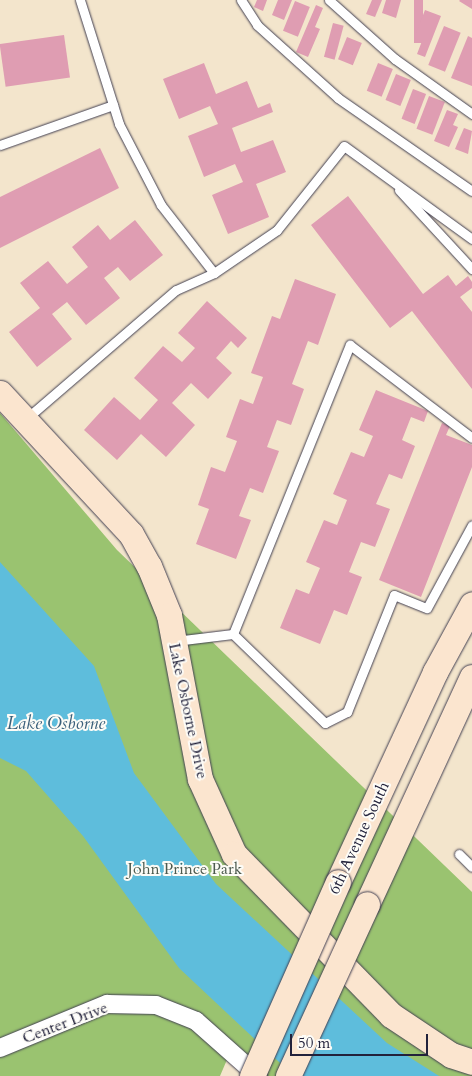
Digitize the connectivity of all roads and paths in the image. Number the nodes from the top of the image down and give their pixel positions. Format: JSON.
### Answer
{"nodes":[{"id":1,"x":80,"y":0,"type":"edge"},
{"id":2,"x":241,"y":0,"type":"edge"},
{"id":3,"x":329,"y":0,"type":"edge"},
{"id":4,"x":113,"y":105,"type":"junction"},
{"id":5,"x":472,"y":114,"type":"edge"},
{"id":6,"x":0,"y":145,"type":"edge"},
{"id":7,"x":385,"y":176,"type":"junction"},
{"id":8,"x":472,"y":190,"type":"edge"},
{"id":9,"x":472,"y":239,"type":"edge"},
{"id":10,"x":472,"y":269,"type":"edge"},
{"id":11,"x":214,"y":273,"type":"junction"},
{"id":12,"x":0,"y":393,"type":"edge"},
{"id":13,"x":24,"y":420,"type":"junction"},
{"id":14,"x":472,"y":438,"type":"edge"},
{"id":15,"x":472,"y":525,"type":"edge"},
{"id":16,"x":472,"y":604,"type":"edge"},
{"id":17,"x":233,"y":634,"type":"junction"},
{"id":18,"x":174,"y":642,"type":"junction"},
{"id":19,"x":472,"y":677,"type":"edge"},
{"id":20,"x":459,"y":854,"type":"dead end"},
{"id":21,"x":472,"y":867,"type":"edge"},
{"id":22,"x":0,"y":1048,"type":"edge"},
{"id":23,"x":472,"y":1062,"type":"edge"},
{"id":24,"x":252,"y":1076,"type":"edge"},
{"id":25,"x":258,"y":1076,"type":"edge"},
{"id":26,"x":288,"y":1076,"type":"edge"}],
"edges":[{"from":1,"to":4,"type":"lane"},
{"from":2,"to":8,"type":"lane"},
{"from":3,"to":5,"type":"lane"},
{"from":4,"to":6,"type":"lane"},
{"from":4,"to":11,"type":"lane"},
{"from":7,"to":9,"type":"lane"},
{"from":7,"to":10,"type":"lane"},
{"from":7,"to":11,"type":"lane"},
{"from":11,"to":13,"type":"lane"},
{"from":12,"to":13,"type":"street","name":"Lake Osborne Drive"},
{"from":13,"to":18,"type":"street","name":"Lake Osborne Drive"},
{"from":14,"to":17,"type":"lane"},
{"from":15,"to":17,"type":"lane"},
{"from":16,"to":24,"type":"street","name":"6th Avenue South","bridge":true},
{"from":17,"to":18,"type":"lane"},
{"from":18,"to":23,"type":"street","name":"Lake Osborne Drive"},
{"from":19,"to":26,"type":"street","name":"6th Avenue South","bridge":true},
{"from":20,"to":21,"type":"lane"},
{"from":22,"to":25,"type":"street","name":"Center Drive"}]}
